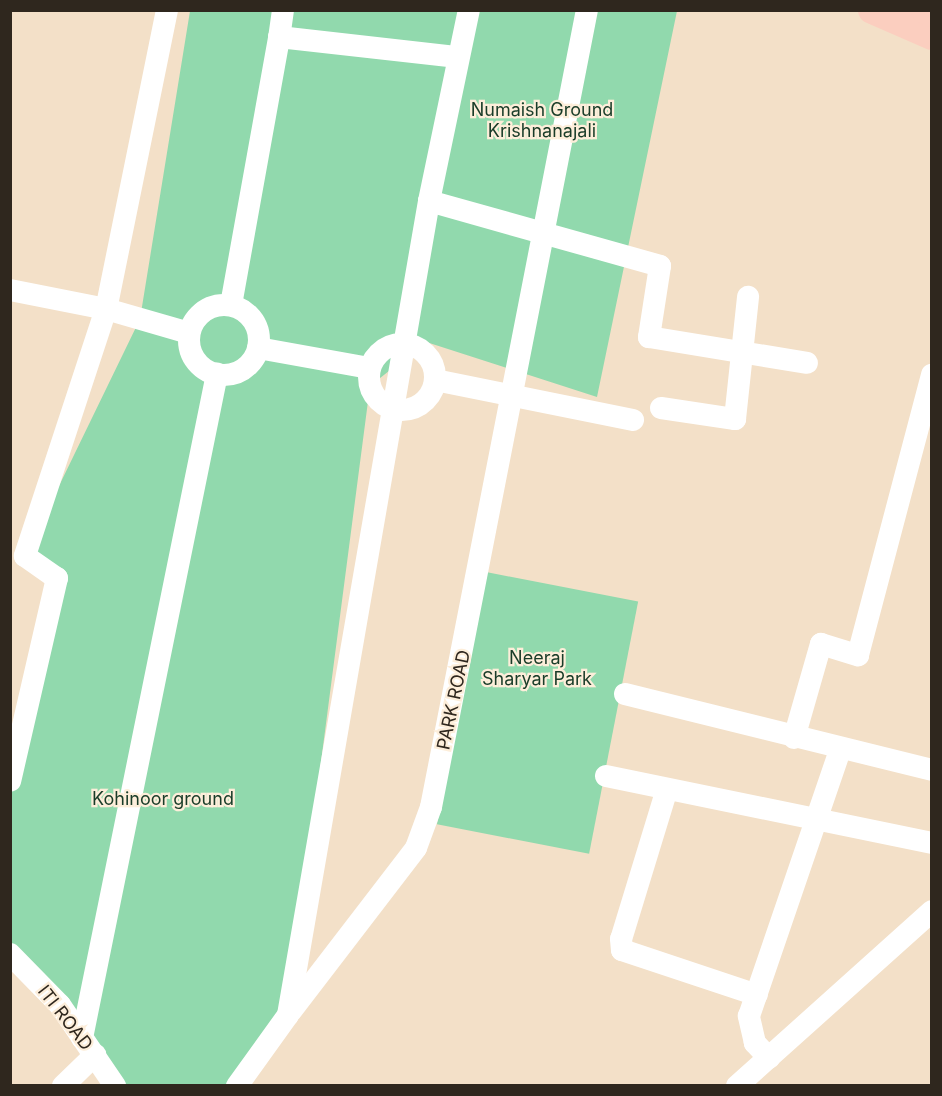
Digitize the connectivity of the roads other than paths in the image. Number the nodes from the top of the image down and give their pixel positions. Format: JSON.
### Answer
{"nodes":[{"id":1,"x":167,"y":10,"type":"edge"},
{"id":2,"x":283,"y":10,"type":"edge"},
{"id":3,"x":469,"y":10,"type":"edge"},
{"id":4,"x":587,"y":10,"type":"edge"},
{"id":5,"x":872,"y":10,"type":"edge"},
{"id":6,"x":925,"y":10,"type":"edge"},
{"id":7,"x":932,"y":14,"type":"edge"},
{"id":8,"x":932,"y":36,"type":"edge"},
{"id":9,"x":279,"y":37,"type":"junction"},
{"id":10,"x":458,"y":57,"type":"junction"},
{"id":11,"x":429,"y":201,"type":"junction"},
{"id":12,"x":545,"y":230,"type":"junction"},
{"id":13,"x":10,"y":290,"type":"edge"},
{"id":14,"x":748,"y":297,"type":"dead end"},
{"id":15,"x":231,"y":305,"type":"junction"},
{"id":16,"x":106,"y":309,"type":"junction"},
{"id":17,"x":189,"y":333,"type":"junction"},
{"id":18,"x":405,"y":344,"type":"junction"},
{"id":19,"x":258,"y":348,"type":"junction"},
{"id":20,"x":742,"y":352,"type":"junction"},
{"id":21,"x":807,"y":363,"type":"dead end"},
{"id":22,"x":369,"y":368,"type":"junction"},
{"id":23,"x":217,"y":374,"type":"junction"},
{"id":24,"x":932,"y":375,"type":"edge"},
{"id":25,"x":435,"y":380,"type":"junction"},
{"id":26,"x":512,"y":396,"type":"junction"},
{"id":27,"x":394,"y":408,"type":"junction"},
{"id":28,"x":661,"y":408,"type":"dead end"},
{"id":29,"x":633,"y":420,"type":"dead end"},
{"id":30,"x":18,"y":556,"type":"edge"},
{"id":31,"x":625,"y":694,"type":"dead end"},
{"id":32,"x":794,"y":738,"type":"junction"},
{"id":33,"x":841,"y":748,"type":"junction"},
{"id":34,"x":932,"y":770,"type":"edge"},
{"id":35,"x":606,"y":776,"type":"dead end"},
{"id":36,"x":10,"y":781,"type":"edge"},
{"id":37,"x":668,"y":789,"type":"junction"},
{"id":38,"x":820,"y":822,"type":"junction"},
{"id":39,"x":932,"y":843,"type":"edge"},
{"id":40,"x":932,"y":911,"type":"edge"},
{"id":41,"x":10,"y":954,"type":"edge"},
{"id":42,"x":757,"y":995,"type":"junction"},
{"id":43,"x":288,"y":1015,"type":"junction"},
{"id":44,"x":89,"y":1047,"type":"junction"},
{"id":45,"x":769,"y":1058,"type":"junction"},
{"id":46,"x":63,"y":1086,"type":"edge"},
{"id":47,"x":115,"y":1086,"type":"edge"},
{"id":48,"x":237,"y":1086,"type":"edge"},
{"id":49,"x":737,"y":1086,"type":"edge"}],
"edges":[{"from":1,"to":16,"type":"street"},
{"from":2,"to":9,"type":"street"},
{"from":3,"to":10,"type":"street"},
{"from":4,"to":12,"type":"street","name":"PARK ROAD"},
{"from":5,"to":8,"type":"main road"},
{"from":6,"to":7,"type":"main road"},
{"from":9,"to":10,"type":"street"},
{"from":9,"to":15,"type":"street"},
{"from":10,"to":11,"type":"street"},
{"from":11,"to":12,"type":"street"},
{"from":11,"to":18,"type":"street"},
{"from":12,"to":20,"type":"street"},
{"from":12,"to":26,"type":"street","name":"PARK ROAD"},
{"from":13,"to":16,"type":"street"},
{"from":14,"to":20,"type":"street"},
{"from":15,"to":17,"type":"street"},
{"from":15,"to":19,"type":"street"},
{"from":16,"to":17,"type":"street"},
{"from":16,"to":30,"type":"street"},
{"from":17,"to":23,"type":"street"},
{"from":18,"to":22,"type":"street"},
{"from":18,"to":25,"type":"street"},
{"from":18,"to":27,"type":"street"},
{"from":19,"to":22,"type":"street"},
{"from":19,"to":23,"type":"street"},
{"from":20,"to":21,"type":"street"},
{"from":20,"to":28,"type":"street"},
{"from":22,"to":27,"type":"street"},
{"from":23,"to":44,"type":"street"},
{"from":24,"to":32,"type":"street"},
{"from":25,"to":26,"type":"street"},
{"from":25,"to":27,"type":"street"},
{"from":26,"to":29,"type":"street"},
{"from":26,"to":43,"type":"street","name":"PARK ROAD"},
{"from":27,"to":43,"type":"street"},
{"from":30,"to":36,"type":"street"},
{"from":31,"to":32,"type":"street"},
{"from":32,"to":33,"type":"street"},
{"from":33,"to":34,"type":"street"},
{"from":33,"to":38,"type":"street"},
{"from":35,"to":37,"type":"street"},
{"from":37,"to":38,"type":"street"},
{"from":37,"to":42,"type":"street"},
{"from":38,"to":39,"type":"street"},
{"from":38,"to":42,"type":"street"},
{"from":40,"to":45,"type":"street"},
{"from":41,"to":44,"type":"street","name":"ITI ROAD"},
{"from":42,"to":45,"type":"street"},
{"from":43,"to":48,"type":"street","name":"PARK ROAD"},
{"from":44,"to":46,"type":"street"},
{"from":44,"to":47,"type":"street","name":"ITI ROAD"},
{"from":45,"to":49,"type":"street"}]}
